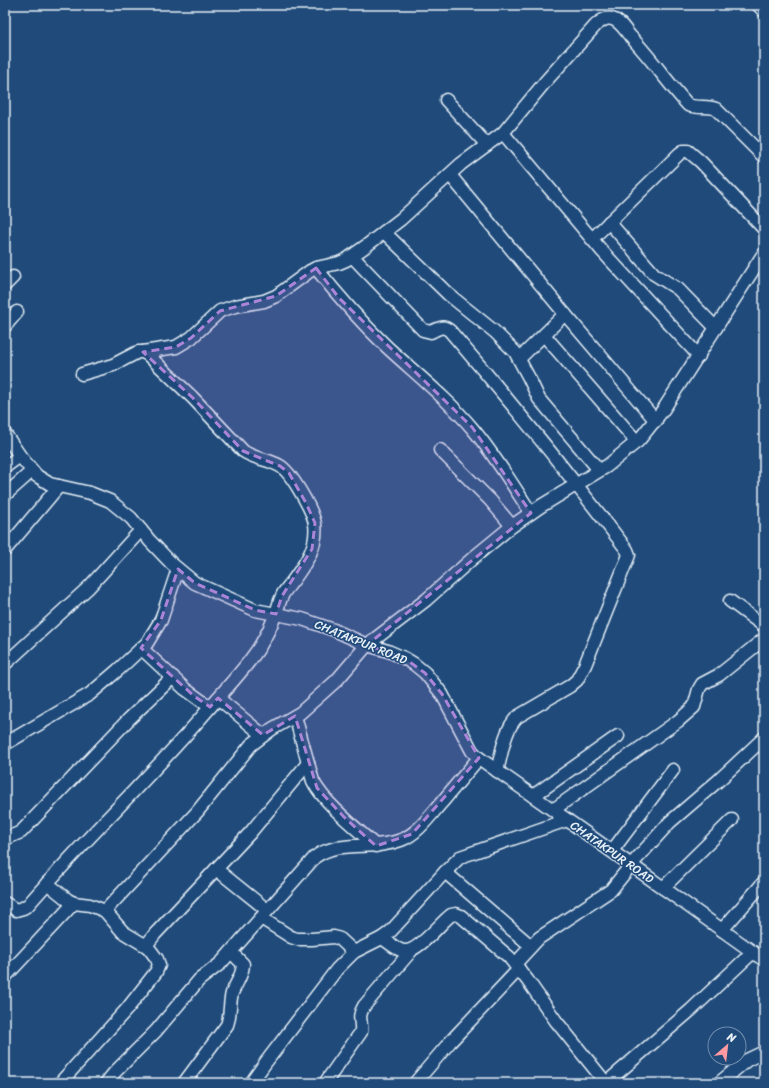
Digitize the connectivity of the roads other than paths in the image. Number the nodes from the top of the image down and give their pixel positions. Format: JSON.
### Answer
{"nodes":[{"id":1,"x":758,"y":5,"type":"edge"},
{"id":2,"x":764,"y":11,"type":"edge"},
{"id":3,"x":446,"y":100,"type":"dead end"},
{"id":4,"x":503,"y":133,"type":"junction"},
{"id":5,"x":486,"y":145,"type":"junction"},
{"id":6,"x":764,"y":157,"type":"edge"},
{"id":7,"x":450,"y":175,"type":"junction"},
{"id":8,"x":609,"y":222,"type":"junction"},
{"id":9,"x":764,"y":229,"type":"edge"},
{"id":10,"x":384,"y":232,"type":"junction"},
{"id":11,"x":592,"y":239,"type":"junction"},
{"id":12,"x":764,"y":253,"type":"edge"},
{"id":13,"x":352,"y":256,"type":"junction"},
{"id":14,"x":316,"y":268,"type":"junction"},
{"id":15,"x":17,"y":312,"type":"dead end"},
{"id":16,"x":565,"y":314,"type":"junction"},
{"id":17,"x":5,"y":326,"type":"edge"},
{"id":18,"x":716,"y":328,"type":"junction"},
{"id":19,"x":544,"y":335,"type":"junction"},
{"id":20,"x":142,"y":352,"type":"junction"},
{"id":21,"x":698,"y":356,"type":"junction"},
{"id":22,"x":519,"y":359,"type":"junction"},
{"id":23,"x":82,"y":374,"type":"dead end"},
{"id":24,"x":656,"y":421,"type":"junction"},
{"id":25,"x":5,"y":434,"type":"edge"},
{"id":26,"x":637,"y":442,"type":"junction"},
{"id":27,"x":440,"y":450,"type":"dead end"},
{"id":28,"x":20,"y":456,"type":"junction"},
{"id":29,"x":5,"y":467,"type":"edge"},
{"id":30,"x":599,"y":470,"type":"junction"},
{"id":31,"x":32,"y":471,"type":"junction"},
{"id":32,"x":577,"y":484,"type":"junction"},
{"id":33,"x":59,"y":486,"type":"junction"},
{"id":34,"x":5,"y":495,"type":"edge"},
{"id":35,"x":531,"y":513,"type":"junction"},
{"id":36,"x":512,"y":526,"type":"junction"},
{"id":37,"x":141,"y":530,"type":"junction"},
{"id":38,"x":5,"y":550,"type":"edge"},
{"id":39,"x":178,"y":569,"type":"junction"},
{"id":40,"x":730,"y":601,"type":"dead end"},
{"id":41,"x":276,"y":614,"type":"junction"},
{"id":42,"x":764,"y":626,"type":"edge"},
{"id":43,"x":764,"y":639,"type":"edge"},
{"id":44,"x":367,"y":645,"type":"junction"},
{"id":45,"x":141,"y":648,"type":"junction"},
{"id":46,"x":5,"y":664,"type":"edge"},
{"id":47,"x":173,"y":677,"type":"junction"},
{"id":48,"x":214,"y":703,"type":"junction"},
{"id":49,"x":295,"y":716,"type":"junction"},
{"id":50,"x":263,"y":735,"type":"junction"},
{"id":51,"x":618,"y":736,"type":"dead end"},
{"id":52,"x":764,"y":738,"type":"edge"},
{"id":53,"x":5,"y":744,"type":"edge"},
{"id":54,"x":479,"y":758,"type":"junction"},
{"id":55,"x":308,"y":763,"type":"junction"},
{"id":56,"x":673,"y":770,"type":"dead end"},
{"id":57,"x":497,"y":771,"type":"junction"},
{"id":58,"x":533,"y":796,"type":"junction"},
{"id":59,"x":553,"y":810,"type":"junction"},
{"id":60,"x":568,"y":820,"type":"junction"},
{"id":61,"x":732,"y":820,"type":"dead end"},
{"id":62,"x":5,"y":839,"type":"edge"},
{"id":63,"x":376,"y":846,"type":"junction"},
{"id":64,"x":612,"y":851,"type":"junction"},
{"id":65,"x":631,"y":865,"type":"junction"},
{"id":66,"x":216,"y":869,"type":"junction"},
{"id":67,"x":445,"y":872,"type":"junction"},
{"id":68,"x":47,"y":882,"type":"junction"},
{"id":69,"x":764,"y":882,"type":"edge"},
{"id":70,"x":664,"y":888,"type":"junction"},
{"id":71,"x":5,"y":903,"type":"edge"},
{"id":72,"x":74,"y":903,"type":"junction"},
{"id":73,"x":105,"y":911,"type":"junction"},
{"id":74,"x":264,"y":914,"type":"junction"},
{"id":75,"x":722,"y":930,"type":"junction"},
{"id":76,"x":382,"y":938,"type":"junction"},
{"id":77,"x":531,"y":946,"type":"junction"},
{"id":78,"x":148,"y":947,"type":"junction"},
{"id":79,"x":411,"y":951,"type":"junction"},
{"id":80,"x":231,"y":952,"type":"junction"},
{"id":81,"x":354,"y":952,"type":"junction"},
{"id":82,"x":753,"y":952,"type":"junction"},
{"id":83,"x":764,"y":960,"type":"edge"},
{"id":84,"x":517,"y":967,"type":"junction"},
{"id":85,"x":5,"y":977,"type":"edge"},
{"id":86,"x":764,"y":1052,"type":"edge"},
{"id":87,"x":60,"y":1083,"type":"edge"},
{"id":88,"x":106,"y":1083,"type":"edge"},
{"id":89,"x":184,"y":1083,"type":"edge"},
{"id":90,"x":251,"y":1083,"type":"edge"},
{"id":91,"x":325,"y":1083,"type":"edge"},
{"id":92,"x":415,"y":1083,"type":"edge"},
{"id":93,"x":719,"y":1083,"type":"edge"}],
"edges":[{"from":1,"to":2,"type":"street"},
{"from":3,"to":5,"type":"street"},
{"from":4,"to":5,"type":"street"},
{"from":4,"to":6,"type":"street"},
{"from":4,"to":11,"type":"street"},
{"from":5,"to":7,"type":"street"},
{"from":7,"to":10,"type":"street"},
{"from":7,"to":16,"type":"street"},
{"from":8,"to":9,"type":"street"},
{"from":8,"to":11,"type":"street"},
{"from":8,"to":18,"type":"street"},
{"from":10,"to":13,"type":"street"},
{"from":10,"to":22,"type":"street"},
{"from":11,"to":21,"type":"street"},
{"from":12,"to":18,"type":"street"},
{"from":13,"to":14,"type":"street"},
{"from":13,"to":32,"type":"street"},
{"from":14,"to":20,"type":"street"},
{"from":14,"to":35,"type":"street"},
{"from":15,"to":17,"type":"street"},
{"from":16,"to":19,"type":"street"},
{"from":16,"to":24,"type":"street"},
{"from":18,"to":21,"type":"street"},
{"from":19,"to":22,"type":"street"},
{"from":19,"to":26,"type":"street"},
{"from":20,"to":23,"type":"street"},
{"from":20,"to":41,"type":"street"},
{"from":21,"to":24,"type":"street"},
{"from":22,"to":30,"type":"street"},
{"from":24,"to":26,"type":"street"},
{"from":25,"to":28,"type":"street","name":"CHATAKPUR ROAD"},
{"from":26,"to":30,"type":"street"},
{"from":27,"to":36,"type":"street"},
{"from":28,"to":29,"type":"street"},
{"from":28,"to":31,"type":"street","name":"CHATAKPUR ROAD"},
{"from":30,"to":32,"type":"street"},
{"from":31,"to":33,"type":"street","name":"CHATAKPUR ROAD"},
{"from":31,"to":34,"type":"street"},
{"from":32,"to":35,"type":"street"},
{"from":32,"to":57,"type":"street"},
{"from":33,"to":37,"type":"street","name":"CHATAKPUR ROAD"},
{"from":33,"to":38,"type":"street"},
{"from":35,"to":36,"type":"street"},
{"from":36,"to":44,"type":"street"},
{"from":37,"to":39,"type":"street","name":"CHATAKPUR ROAD"},
{"from":37,"to":46,"type":"street"},
{"from":39,"to":41,"type":"street","name":"CHATAKPUR ROAD"},
{"from":39,"to":45,"type":"street"},
{"from":40,"to":42,"type":"street"},
{"from":41,"to":44,"type":"street","name":"CHATAKPUR ROAD"},
{"from":41,"to":48,"type":"street"},
{"from":43,"to":59,"type":"street"},
{"from":44,"to":49,"type":"street"},
{"from":44,"to":54,"type":"street","name":"CHATAKPUR ROAD"},
{"from":45,"to":47,"type":"street"},
{"from":45,"to":53,"type":"street"},
{"from":47,"to":48,"type":"street"},
{"from":47,"to":62,"type":"street"},
{"from":48,"to":50,"type":"street"},
{"from":48,"to":68,"type":"street"},
{"from":49,"to":50,"type":"street"},
{"from":49,"to":55,"type":"street"},
{"from":50,"to":73,"type":"street"},
{"from":51,"to":58,"type":"street"},
{"from":52,"to":65,"type":"street"},
{"from":54,"to":57,"type":"street","name":"CHATAKPUR ROAD"},
{"from":54,"to":63,"type":"street"},
{"from":55,"to":63,"type":"street"},
{"from":55,"to":66,"type":"street"},
{"from":56,"to":64,"type":"street"},
{"from":57,"to":58,"type":"street","name":"CHATAKPUR ROAD"},
{"from":58,"to":59,"type":"street","name":"CHATAKPUR ROAD"},
{"from":59,"to":60,"type":"street","name":"CHATAKPUR ROAD"},
{"from":60,"to":64,"type":"street","name":"CHATAKPUR ROAD"},
{"from":60,"to":67,"type":"street"},
{"from":61,"to":70,"type":"street"},
{"from":63,"to":74,"type":"street"},
{"from":64,"to":65,"type":"street","name":"CHATAKPUR ROAD"},
{"from":65,"to":70,"type":"street","name":"CHATAKPUR ROAD"},
{"from":65,"to":77,"type":"street"},
{"from":66,"to":74,"type":"street"},
{"from":66,"to":78,"type":"street"},
{"from":67,"to":76,"type":"street"},
{"from":67,"to":77,"type":"street"},
{"from":68,"to":71,"type":"street"},
{"from":68,"to":72,"type":"street"},
{"from":69,"to":75,"type":"street"},
{"from":70,"to":75,"type":"street","name":"CHATAKPUR ROAD"},
{"from":72,"to":73,"type":"street"},
{"from":72,"to":85,"type":"street"},
{"from":73,"to":78,"type":"street"},
{"from":74,"to":80,"type":"street"},
{"from":74,"to":81,"type":"street"},
{"from":75,"to":82,"type":"street","name":"CHATAKPUR ROAD"},
{"from":76,"to":79,"type":"street"},
{"from":76,"to":81,"type":"street"},
{"from":77,"to":84,"type":"street"},
{"from":78,"to":87,"type":"street"},
{"from":79,"to":84,"type":"street"},
{"from":79,"to":91,"type":"street"},
{"from":80,"to":88,"type":"street"},
{"from":80,"to":89,"type":"street"},
{"from":81,"to":90,"type":"street"},
{"from":82,"to":83,"type":"street","name":"CHATAKPUR ROAD"},
{"from":82,"to":84,"type":"street"},
{"from":84,"to":92,"type":"street"},
{"from":86,"to":93,"type":"street"}]}
